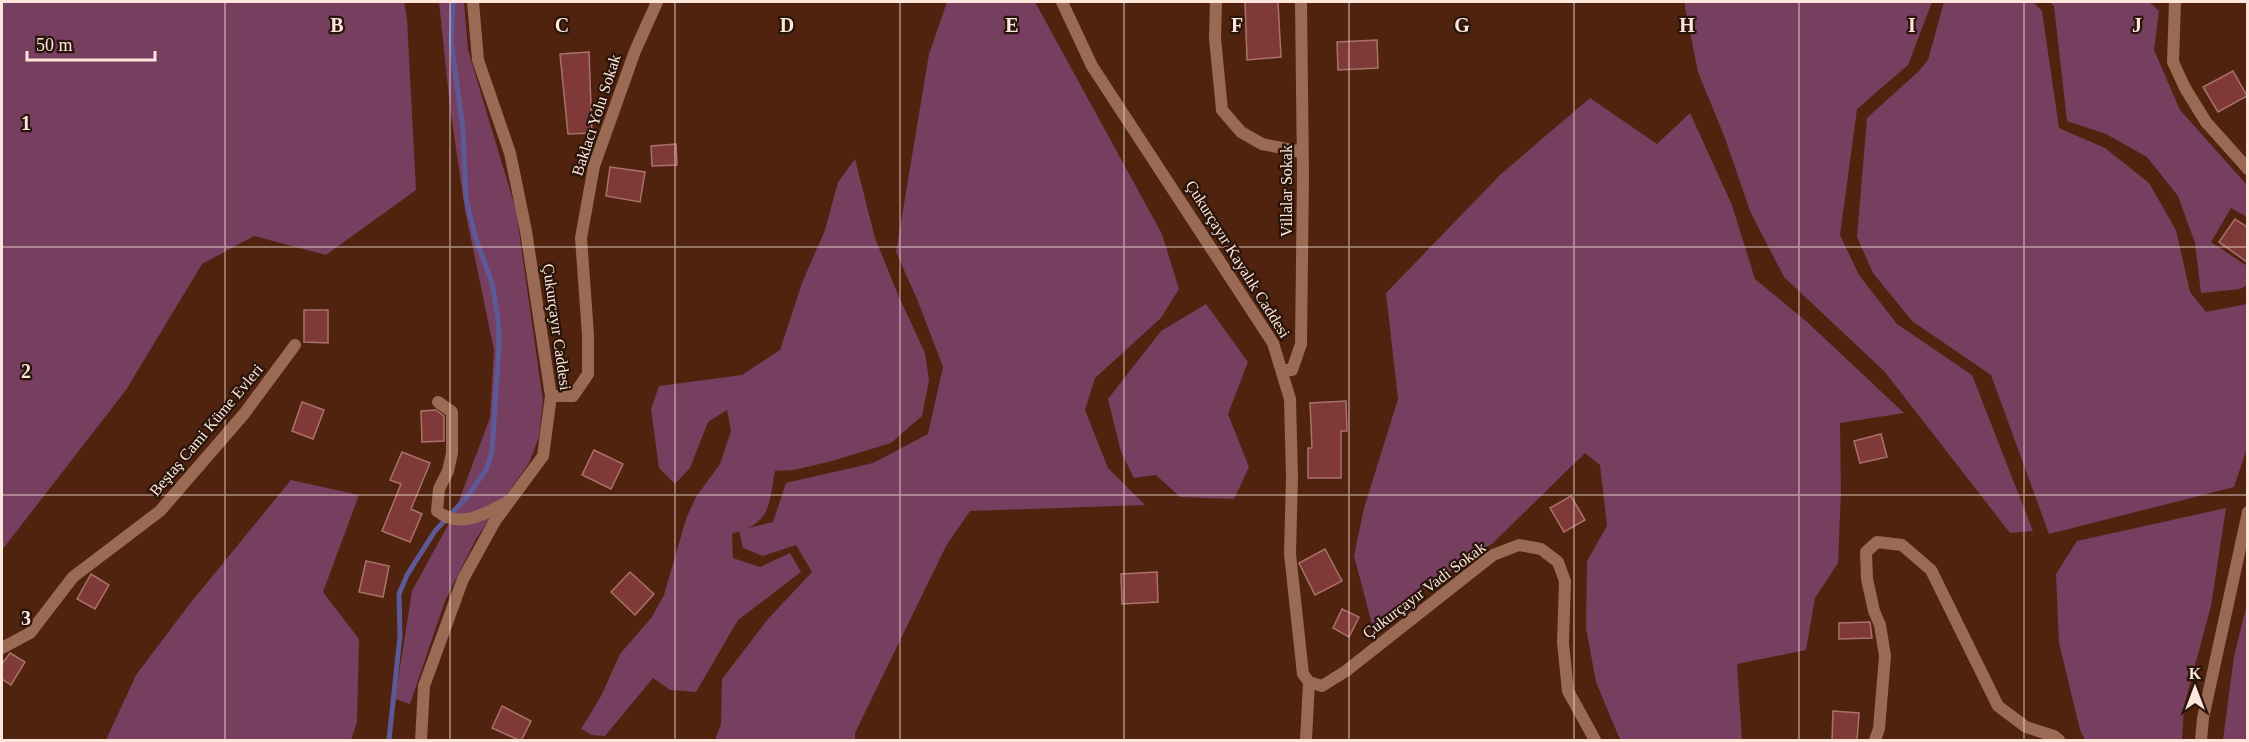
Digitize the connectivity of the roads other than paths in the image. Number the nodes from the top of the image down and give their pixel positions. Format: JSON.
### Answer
{"nodes":[{"id":1,"x":472,"y":2,"type":"edge"},
{"id":2,"x":657,"y":2,"type":"edge"},
{"id":3,"x":1062,"y":2,"type":"edge"},
{"id":4,"x":1216,"y":2,"type":"edge"},
{"id":5,"x":1301,"y":2,"type":"edge"},
{"id":6,"x":2175,"y":2,"type":"edge"},
{"id":7,"x":1302,"y":152,"type":"junction"},
{"id":8,"x":2247,"y":169,"type":"edge"},
{"id":9,"x":296,"y":345,"type":"dead end"},
{"id":10,"x":1283,"y":370,"type":"junction"},
{"id":11,"x":551,"y":396,"type":"junction"},
{"id":12,"x":438,"y":402,"type":"dead end"},
{"id":13,"x":509,"y":501,"type":"junction"},
{"id":14,"x":2247,"y":512,"type":"edge"},
{"id":15,"x":2,"y":648,"type":"edge"},
{"id":16,"x":1308,"y":682,"type":"junction"},
{"id":17,"x":422,"y":741,"type":"edge"},
{"id":18,"x":1306,"y":741,"type":"edge"},
{"id":19,"x":1595,"y":741,"type":"edge"},
{"id":20,"x":1875,"y":741,"type":"edge"},
{"id":21,"x":2059,"y":741,"type":"edge"},
{"id":22,"x":2201,"y":741,"type":"edge"}],
"edges":[{"from":1,"to":11,"type":"street","name":"Çukurçayır Caddesi"},
{"from":2,"to":11,"type":"street","name":"Baklacı Yolu Sokak"},
{"from":3,"to":10,"type":"street","name":"Çukurçayır Kayalık Caddesi"},
{"from":4,"to":7,"type":"street"},
{"from":5,"to":7,"type":"street","name":"Villalar Sokak"},
{"from":6,"to":8,"type":"street"},
{"from":7,"to":10,"type":"street","name":"Villalar Sokak"},
{"from":9,"to":15,"type":"street","name":"Beştaş Cami Küme Evleri"},
{"from":10,"to":16,"type":"street","name":"Çukurçayır Kayalık Caddesi"},
{"from":11,"to":13,"type":"street","name":"Çukurçayır Caddesi"},
{"from":12,"to":13,"type":"street"},
{"from":13,"to":17,"type":"street","name":"Çukurçayır Caddesi"},
{"from":14,"to":22,"type":"street"},
{"from":16,"to":18,"type":"street","name":"Çukurçayır Kayalık Caddesi"},
{"from":16,"to":19,"type":"street","name":"Çukurçayır Vadi Sokak"},
{"from":20,"to":21,"type":"street"}]}
